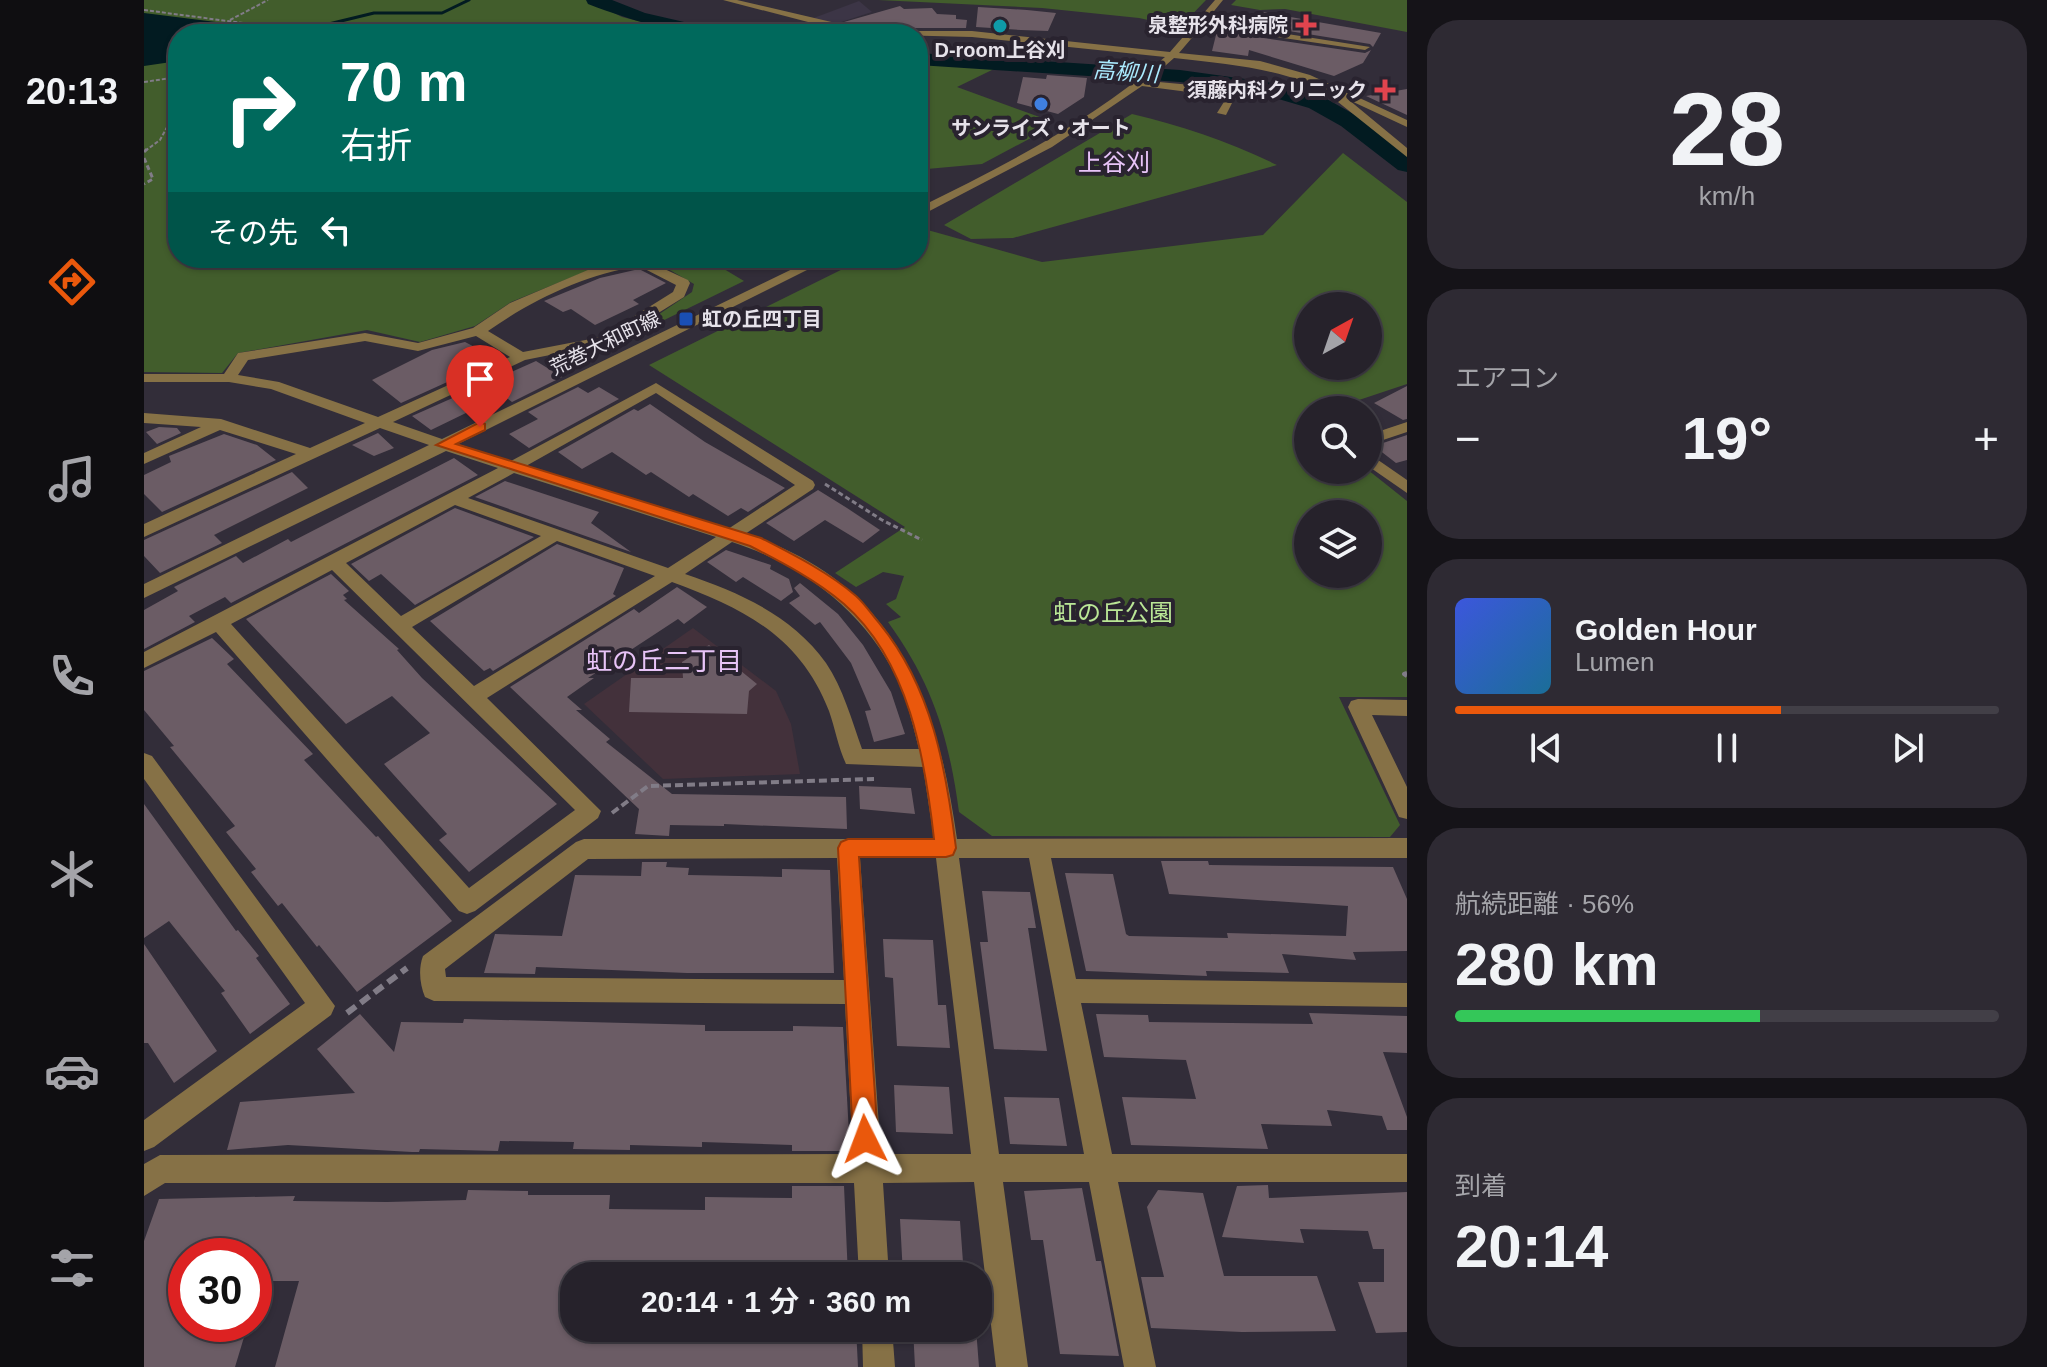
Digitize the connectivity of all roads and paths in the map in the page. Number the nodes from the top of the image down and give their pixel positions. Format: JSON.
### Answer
{"nodes":[{"id":1,"x":268,"y":0,"type":"edge"},
{"id":2,"x":727,"y":0,"type":"edge"},
{"id":3,"x":1219,"y":0,"type":"edge"},
{"id":4,"x":144,"y":10,"type":"edge"},
{"id":5,"x":228,"y":21,"type":"junction"},
{"id":6,"x":1200,"y":23,"type":"junction"},
{"id":7,"x":250,"y":24,"type":"edge"},
{"id":8,"x":818,"y":24,"type":"edge"},
{"id":9,"x":928,"y":34,"type":"edge"},
{"id":10,"x":1365,"y":47,"type":"dead end"},
{"id":11,"x":1169,"y":58,"type":"junction"},
{"id":12,"x":168,"y":78,"type":"edge"},
{"id":13,"x":1142,"y":80,"type":"junction"},
{"id":14,"x":144,"y":82,"type":"edge"},
{"id":15,"x":1341,"y":93,"type":"junction"},
{"id":16,"x":1222,"y":113,"type":"dead end"},
{"id":17,"x":1407,"y":124,"type":"edge"},
{"id":18,"x":168,"y":125,"type":"edge"},
{"id":19,"x":144,"y":152,"type":"edge"},
{"id":20,"x":1407,"y":154,"type":"edge"},
{"id":21,"x":144,"y":158,"type":"edge"},
{"id":22,"x":144,"y":184,"type":"edge"},
{"id":23,"x":928,"y":208,"type":"edge"},
{"id":24,"x":605,"y":268,"type":"edge"},
{"id":25,"x":653,"y":268,"type":"edge"},
{"id":26,"x":805,"y":268,"type":"edge"},
{"id":27,"x":478,"y":331,"type":"junction"},
{"id":28,"x":521,"y":357,"type":"junction"},
{"id":29,"x":144,"y":378,"type":"edge"},
{"id":30,"x":229,"y":378,"type":"junction"},
{"id":31,"x":144,"y":418,"type":"edge"},
{"id":32,"x":221,"y":424,"type":"junction"},
{"id":33,"x":380,"y":424,"type":"junction"},
{"id":34,"x":1407,"y":427,"type":"edge"},
{"id":35,"x":1382,"y":435,"type":"edge"},
{"id":36,"x":443,"y":445,"type":"junction"},
{"id":37,"x":310,"y":454,"type":"junction"},
{"id":38,"x":144,"y":459,"type":"edge"},
{"id":39,"x":514,"y":467,"type":"junction"},
{"id":40,"x":1382,"y":469,"type":"edge"},
{"id":41,"x":807,"y":485,"type":"junction"},
{"id":42,"x":1407,"y":488,"type":"edge"},
{"id":43,"x":454,"y":499,"type":"junction"},
{"id":44,"x":144,"y":531,"type":"edge"},
{"id":45,"x":555,"y":535,"type":"junction"},
{"id":46,"x":728,"y":536,"type":"junction"},
{"id":47,"x":922,"y":540,"type":"dead end"},
{"id":48,"x":334,"y":562,"type":"junction"},
{"id":49,"x":670,"y":575,"type":"junction"},
{"id":50,"x":144,"y":592,"type":"edge"},
{"id":51,"x":218,"y":622,"type":"junction"},
{"id":52,"x":399,"y":626,"type":"junction"},
{"id":53,"x":144,"y":661,"type":"edge"},
{"id":54,"x":473,"y":697,"type":"junction"},
{"id":55,"x":1407,"y":708,"type":"edge"},
{"id":56,"x":932,"y":758,"type":"junction"},
{"id":57,"x":144,"y":762,"type":"edge"},
{"id":58,"x":1407,"y":810,"type":"edge"},
{"id":59,"x":848,"y":848,"type":"junction"},
{"id":60,"x":946,"y":848,"type":"junction"},
{"id":61,"x":1038,"y":848,"type":"junction"},
{"id":62,"x":1407,"y":848,"type":"edge"},
{"id":63,"x":1066,"y":991,"type":"junction"},
{"id":64,"x":857,"y":992,"type":"junction"},
{"id":65,"x":1407,"y":995,"type":"edge"},
{"id":66,"x":147,"y":1127,"type":"edge"},
{"id":67,"x":1407,"y":1168,"type":"edge"},
{"id":68,"x":867,"y":1169,"type":"junction"},
{"id":69,"x":987,"y":1169,"type":"junction"},
{"id":70,"x":1101,"y":1169,"type":"junction"},
{"id":71,"x":144,"y":1182,"type":"edge"},
{"id":72,"x":873,"y":1262,"type":"edge"},
{"id":73,"x":878,"y":1342,"type":"edge"},
{"id":74,"x":879,"y":1367,"type":"edge"},
{"id":75,"x":1012,"y":1367,"type":"edge"},
{"id":76,"x":1140,"y":1367,"type":"edge"}],
"edges":[{"from":1,"to":5,"type":"path"},
{"from":2,"to":8,"type":"street"},
{"from":3,"to":6,"type":"street"},
{"from":4,"to":5,"type":"path"},
{"from":5,"to":7,"type":"path"},
{"from":6,"to":10,"type":"street"},
{"from":6,"to":11,"type":"street"},
{"from":9,"to":11,"type":"street"},
{"from":11,"to":13,"type":"street"},
{"from":11,"to":15,"type":"street"},
{"from":12,"to":14,"type":"path"},
{"from":13,"to":16,"type":"street"},
{"from":13,"to":23,"type":"street"},
{"from":15,"to":17,"type":"street"},
{"from":15,"to":20,"type":"street"},
{"from":18,"to":19,"type":"path"},
{"from":21,"to":22,"type":"path"},
{"from":24,"to":27,"type":"street"},
{"from":25,"to":28,"type":"street"},
{"from":26,"to":36,"type":"street","name":"荒巻大和町線"},
{"from":27,"to":28,"type":"street"},
{"from":27,"to":30,"type":"street"},
{"from":28,"to":33,"type":"street"},
{"from":29,"to":30,"type":"street"},
{"from":30,"to":33,"type":"street"},
{"from":31,"to":32,"type":"street"},
{"from":32,"to":37,"type":"street"},
{"from":32,"to":38,"type":"street"},
{"from":33,"to":36,"type":"street"},
{"from":33,"to":37,"type":"street"},
{"from":34,"to":35,"type":"street"},
{"from":36,"to":39,"type":"street"},
{"from":36,"to":50,"type":"street","name":"荒巻大和町線"},
{"from":37,"to":44,"type":"street"},
{"from":39,"to":41,"type":"street"},
{"from":39,"to":43,"type":"street"},
{"from":39,"to":46,"type":"street"},
{"from":40,"to":42,"type":"street"},
{"from":41,"to":46,"type":"street"},
{"from":41,"to":47,"type":"path"},
{"from":43,"to":45,"type":"street"},
{"from":43,"to":48,"type":"street"},
{"from":45,"to":49,"type":"street"},
{"from":45,"to":52,"type":"street"},
{"from":46,"to":49,"type":"street"},
{"from":46,"to":56,"type":"street"},
{"from":48,"to":51,"type":"street"},
{"from":48,"to":52,"type":"street"},
{"from":49,"to":54,"type":"street"},
{"from":49,"to":56,"type":"street"},
{"from":51,"to":53,"type":"street"},
{"from":51,"to":54,"type":"street"},
{"from":52,"to":54,"type":"street"},
{"from":55,"to":58,"type":"street"},
{"from":56,"to":60,"type":"street"},
{"from":57,"to":66,"type":"street"},
{"from":59,"to":60,"type":"street"},
{"from":59,"to":64,"type":"street"},
{"from":59,"to":64,"type":"street"},
{"from":60,"to":61,"type":"street"},
{"from":60,"to":69,"type":"street"},
{"from":61,"to":62,"type":"street"},
{"from":61,"to":63,"type":"street"},
{"from":63,"to":65,"type":"street"},
{"from":63,"to":70,"type":"street"},
{"from":64,"to":68,"type":"street"},
{"from":67,"to":70,"type":"street"},
{"from":68,"to":69,"type":"street"},
{"from":68,"to":71,"type":"street"},
{"from":68,"to":72,"type":"street"},
{"from":69,"to":70,"type":"street"},
{"from":69,"to":75,"type":"street"},
{"from":70,"to":76,"type":"street"},
{"from":73,"to":74,"type":"street"}]}
